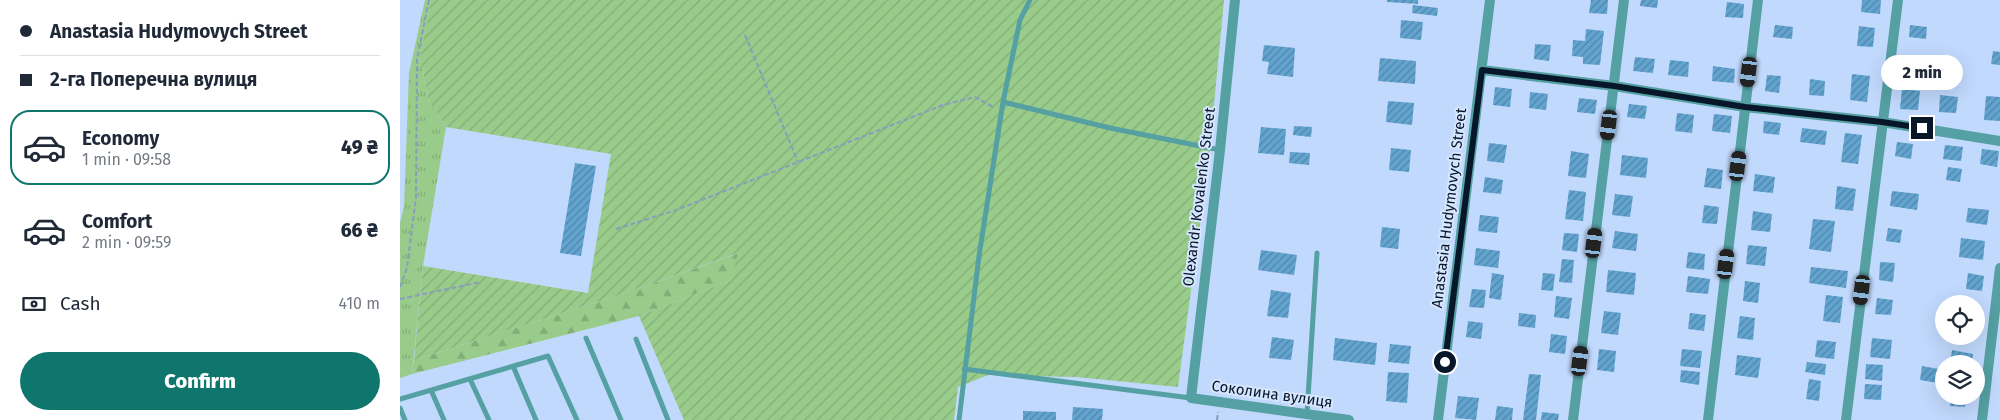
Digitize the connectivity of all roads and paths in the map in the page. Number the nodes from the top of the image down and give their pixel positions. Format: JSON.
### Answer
{"nodes":[{"id":1,"x":429,"y":0,"type":"edge"},
{"id":2,"x":1030,"y":0,"type":"edge"},
{"id":3,"x":1235,"y":0,"type":"edge"},
{"id":4,"x":1490,"y":0,"type":"edge"},
{"id":5,"x":1624,"y":0,"type":"edge"},
{"id":6,"x":1758,"y":0,"type":"edge"},
{"id":7,"x":1898,"y":0,"type":"edge"},
{"id":8,"x":745,"y":35,"type":"dead end"},
{"id":9,"x":1482,"y":70,"type":"junction"},
{"id":10,"x":1614,"y":86,"type":"junction"},
{"id":11,"x":1003,"y":102,"type":"junction"},
{"id":12,"x":1745,"y":107,"type":"junction"},
{"id":13,"x":1001,"y":112,"type":"junction"},
{"id":14,"x":1882,"y":122,"type":"junction"},
{"id":15,"x":2000,"y":141,"type":"edge"},
{"id":16,"x":1220,"y":150,"type":"junction"},
{"id":17,"x":798,"y":162,"type":"junction"},
{"id":18,"x":616,"y":229,"type":"dead end"},
{"id":19,"x":1317,"y":253,"type":"dead end"},
{"id":20,"x":2000,"y":268,"type":"edge"},
{"id":21,"x":481,"y":282,"type":"dead end"},
{"id":22,"x":400,"y":287,"type":"edge"},
{"id":23,"x":400,"y":299,"type":"edge"},
{"id":24,"x":586,"y":338,"type":"dead end"},
{"id":25,"x":636,"y":339,"type":"dead end"},
{"id":26,"x":513,"y":366,"type":"junction"},
{"id":27,"x":964,"y":369,"type":"junction"},
{"id":28,"x":470,"y":378,"type":"junction"},
{"id":29,"x":431,"y":390,"type":"junction"},
{"id":30,"x":1191,"y":398,"type":"junction"},
{"id":31,"x":400,"y":399,"type":"edge"},
{"id":32,"x":400,"y":408,"type":"edge"},
{"id":33,"x":1307,"y":417,"type":"edge"},
{"id":34,"x":405,"y":420,"type":"edge"},
{"id":35,"x":444,"y":420,"type":"edge"},
{"id":36,"x":489,"y":420,"type":"edge"},
{"id":37,"x":536,"y":420,"type":"edge"},
{"id":38,"x":577,"y":420,"type":"edge"},
{"id":39,"x":621,"y":420,"type":"edge"},
{"id":40,"x":668,"y":420,"type":"edge"},
{"id":41,"x":959,"y":420,"type":"edge"},
{"id":42,"x":1349,"y":420,"type":"edge"},
{"id":43,"x":1438,"y":420,"type":"edge"},
{"id":44,"x":1573,"y":420,"type":"edge"},
{"id":45,"x":1708,"y":420,"type":"edge"},
{"id":46,"x":1846,"y":420,"type":"edge"},
{"id":47,"x":1982,"y":420,"type":"edge"}],
"edges":[{"from":1,"to":22,"type":"path"},
{"from":2,"to":11,"type":"lane"},
{"from":3,"to":16,"type":"street","name":"Olexandr Kovalenko Street"},
{"from":4,"to":9,"type":"street","name":"Anastasia Hudymovych Street"},
{"from":5,"to":10,"type":"street"},
{"from":6,"to":12,"type":"street"},
{"from":7,"to":14,"type":"street"},
{"from":8,"to":17,"type":"path"},
{"from":9,"to":10,"type":"street"},
{"from":9,"to":43,"type":"street","name":"Anastasia Hudymovych Street"},
{"from":10,"to":12,"type":"street"},
{"from":10,"to":44,"type":"street"},
{"from":11,"to":13,"type":"lane"},
{"from":11,"to":16,"type":"lane"},
{"from":12,"to":14,"type":"street"},
{"from":12,"to":45,"type":"street"},
{"from":13,"to":17,"type":"path"},
{"from":13,"to":27,"type":"lane"},
{"from":14,"to":15,"type":"street"},
{"from":14,"to":46,"type":"street"},
{"from":16,"to":30,"type":"street","name":"Olexandr Kovalenko Street"},
{"from":17,"to":18,"type":"path"},
{"from":19,"to":33,"type":"lane"},
{"from":20,"to":47,"type":"street"},
{"from":21,"to":23,"type":"path"},
{"from":24,"to":39,"type":"lane"},
{"from":25,"to":40,"type":"lane"},
{"from":26,"to":28,"type":"lane"},
{"from":26,"to":37,"type":"lane"},
{"from":26,"to":38,"type":"lane"},
{"from":27,"to":30,"type":"lane"},
{"from":27,"to":41,"type":"lane"},
{"from":28,"to":29,"type":"lane"},
{"from":28,"to":36,"type":"lane"},
{"from":29,"to":31,"type":"lane"},
{"from":29,"to":35,"type":"lane"},
{"from":30,"to":33,"type":"street","name":"Соколина вулиця"},
{"from":32,"to":34,"type":"lane"},
{"from":33,"to":42,"type":"street","name":"Соколина вулиця"}]}
